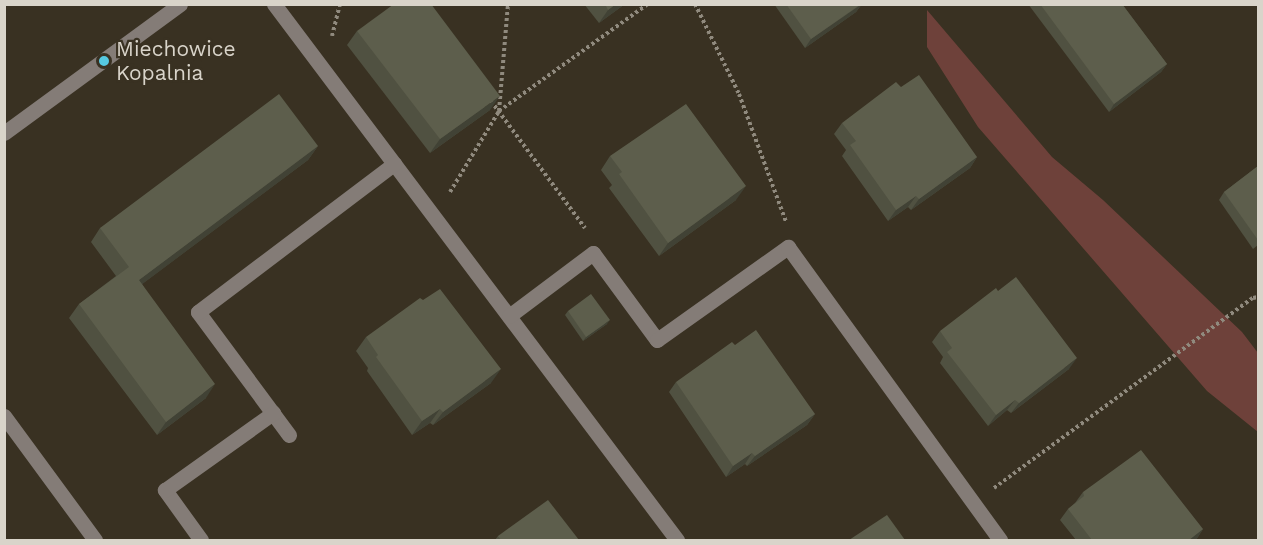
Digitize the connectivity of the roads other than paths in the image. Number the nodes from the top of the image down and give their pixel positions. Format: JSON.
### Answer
{"nodes":[{"id":1,"x":180,"y":4,"type":"edge"},
{"id":2,"x":274,"y":4,"type":"edge"},
{"id":3,"x":4,"y":133,"type":"edge"},
{"id":4,"x":394,"y":164,"type":"junction"},
{"id":5,"x":509,"y":316,"type":"junction"},
{"id":6,"x":273,"y":413,"type":"junction"},
{"id":7,"x":4,"y":416,"type":"edge"},
{"id":8,"x":289,"y":435,"type":"dead end"},
{"id":9,"x":95,"y":540,"type":"edge"},
{"id":10,"x":201,"y":540,"type":"edge"},
{"id":11,"x":677,"y":540,"type":"edge"},
{"id":12,"x":1000,"y":540,"type":"edge"}],
"edges":[{"from":1,"to":3,"type":"street"},
{"from":2,"to":4,"type":"street"},
{"from":4,"to":5,"type":"street"},
{"from":4,"to":6,"type":"street"},
{"from":5,"to":11,"type":"street"},
{"from":5,"to":12,"type":"street"},
{"from":6,"to":8,"type":"street"},
{"from":6,"to":10,"type":"street"},
{"from":7,"to":9,"type":"street"}]}
